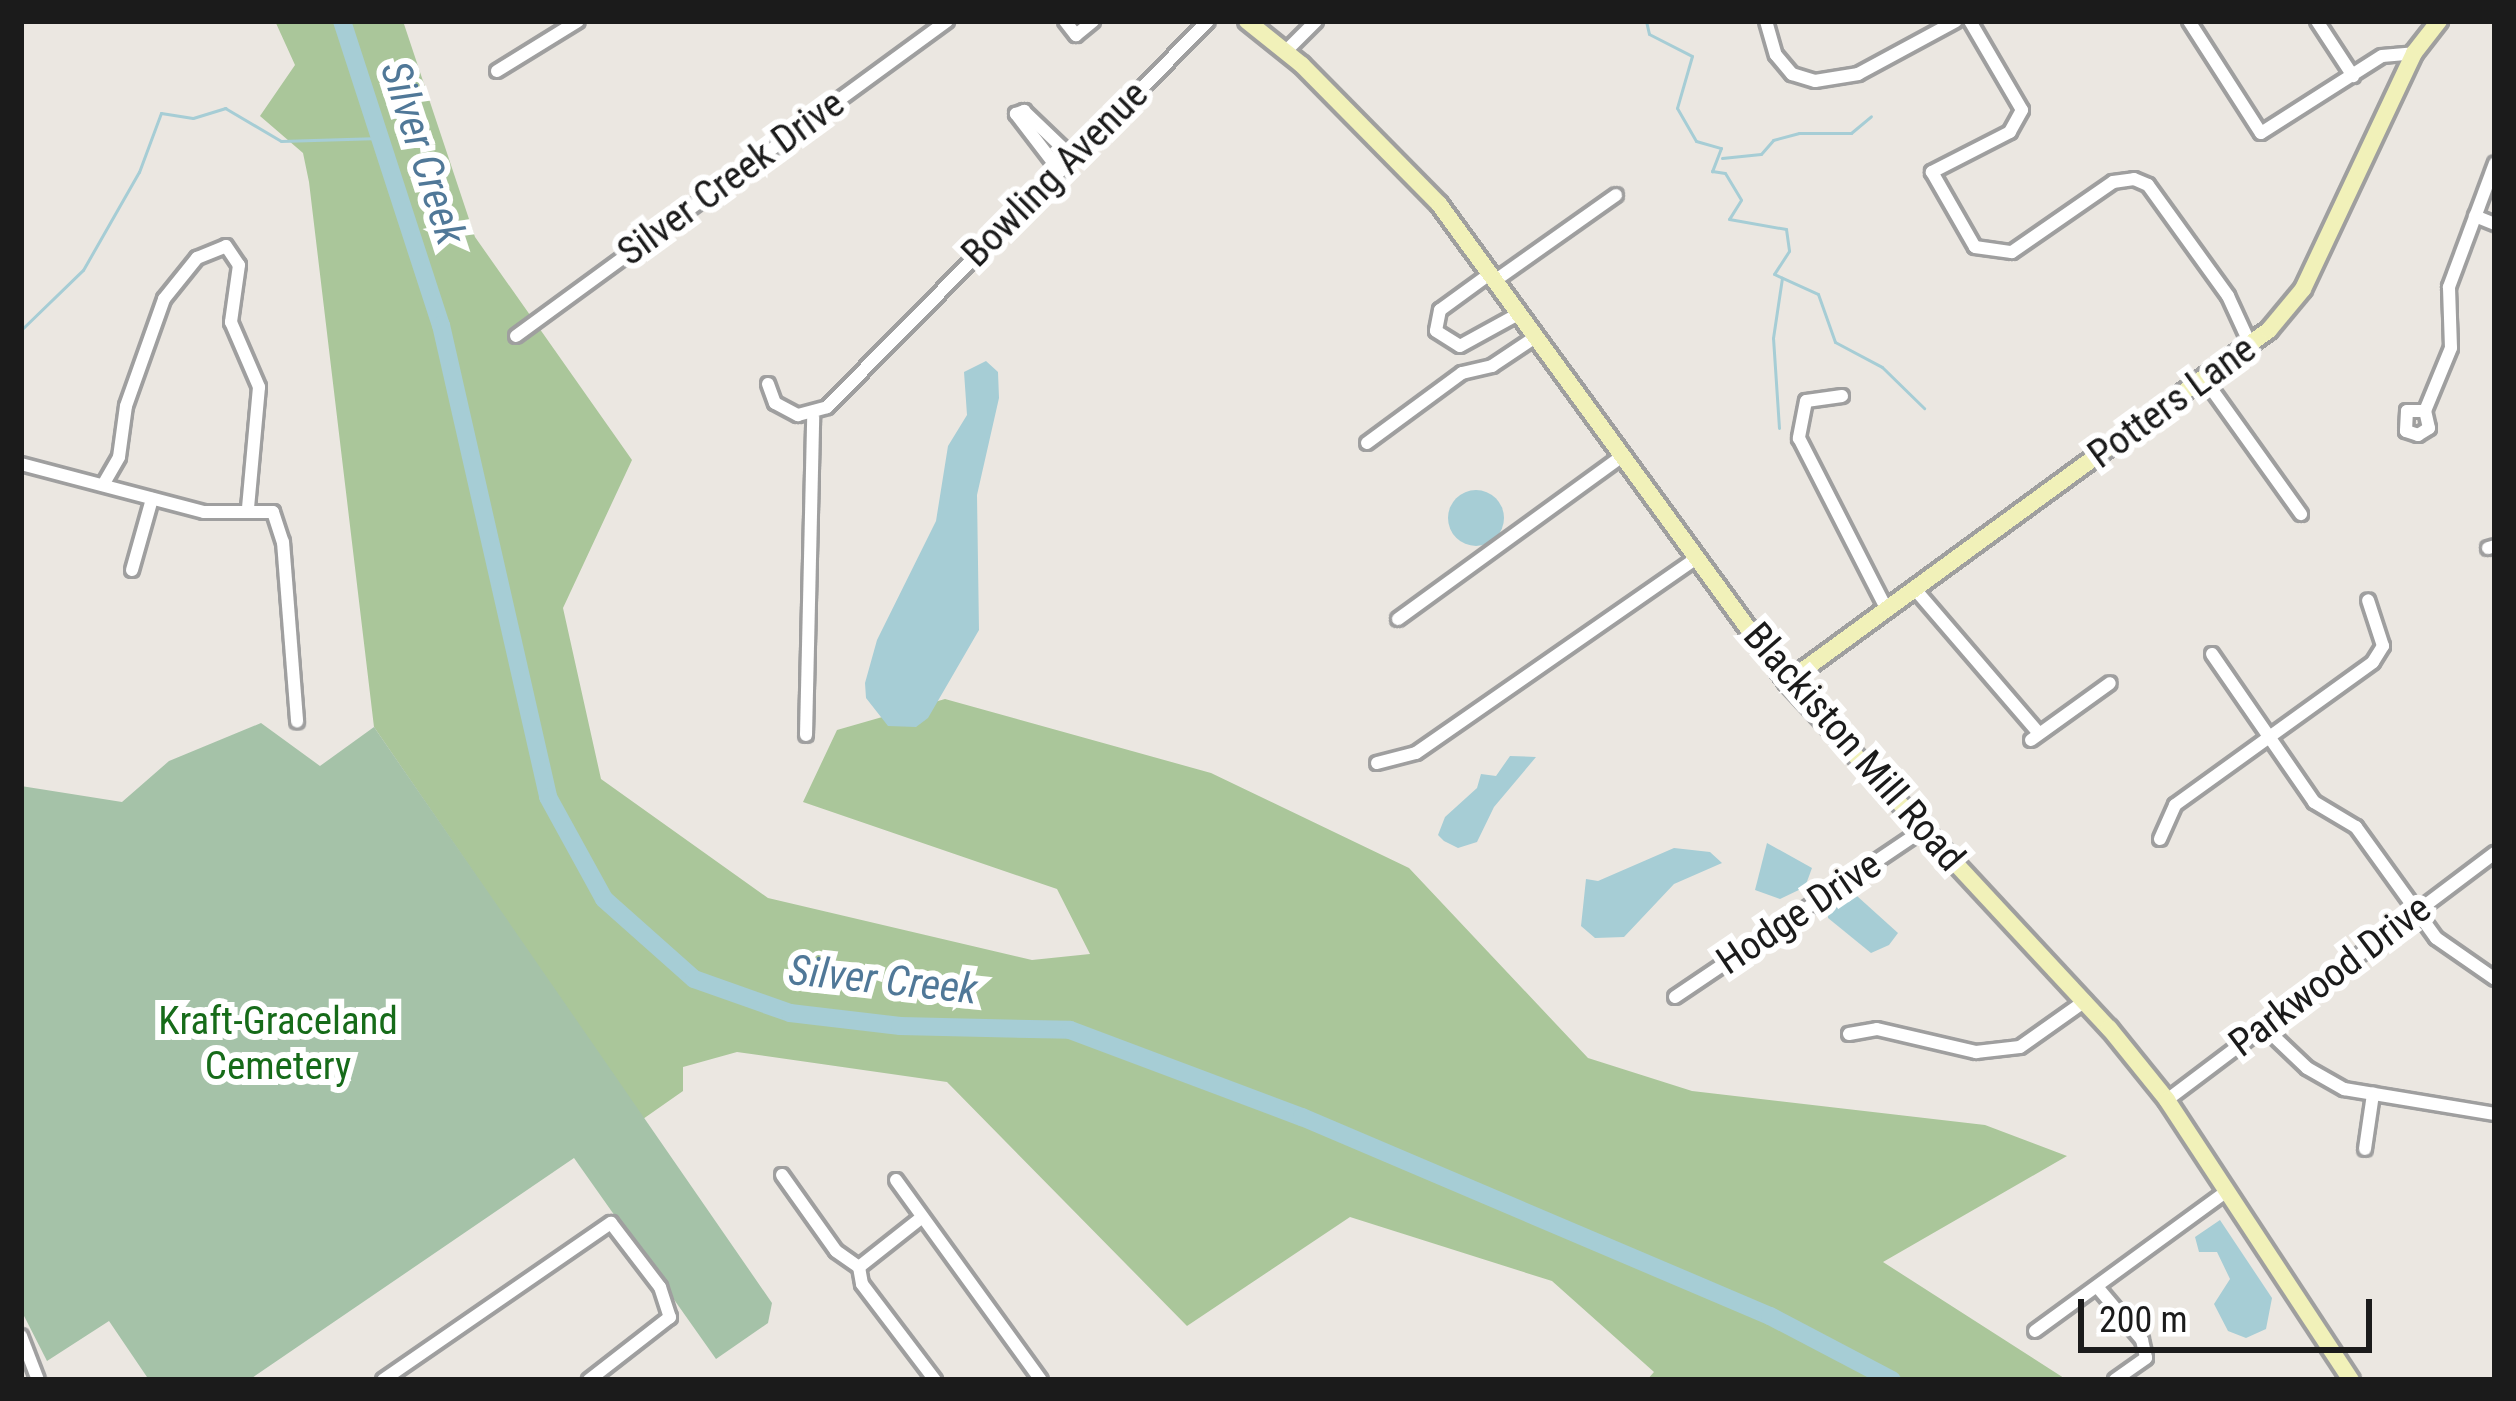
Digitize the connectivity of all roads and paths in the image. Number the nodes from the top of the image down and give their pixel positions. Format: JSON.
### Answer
{"nodes":[{"id":1,"x":578,"y":21,"type":"edge"},
{"id":2,"x":947,"y":21,"type":"edge"},
{"id":3,"x":1065,"y":21,"type":"edge"},
{"id":4,"x":1093,"y":21,"type":"edge"},
{"id":5,"x":1208,"y":21,"type":"edge"},
{"id":6,"x":1316,"y":21,"type":"edge"},
{"id":7,"x":1766,"y":21,"type":"edge"},
{"id":8,"x":1956,"y":21,"type":"edge"},
{"id":9,"x":1970,"y":21,"type":"edge"},
{"id":10,"x":2189,"y":21,"type":"edge"},
{"id":11,"x":2317,"y":21,"type":"edge"},
{"id":12,"x":2439,"y":21,"type":"edge"},
{"id":13,"x":1249,"y":22,"type":"edge"},
{"id":14,"x":1285,"y":52,"type":"junction"},
{"id":15,"x":2414,"y":53,"type":"junction"},
{"id":16,"x":497,"y":71,"type":"dead end"},
{"id":17,"x":2353,"y":76,"type":"junction"},
{"id":18,"x":1072,"y":157,"type":"junction"},
{"id":19,"x":2495,"y":163,"type":"edge"},
{"id":20,"x":1059,"y":170,"type":"junction"},
{"id":21,"x":1616,"y":195,"type":"dead end"},
{"id":22,"x":2476,"y":216,"type":"junction"},
{"id":23,"x":2495,"y":224,"type":"edge"},
{"id":24,"x":1494,"y":277,"type":"junction"},
{"id":25,"x":1520,"y":313,"type":"junction"},
{"id":26,"x":516,"y":336,"type":"dead end"},
{"id":27,"x":1537,"y":336,"type":"junction"},
{"id":28,"x":2252,"y":346,"type":"junction"},
{"id":29,"x":2205,"y":380,"type":"junction"},
{"id":30,"x":768,"y":384,"type":"dead end"},
{"id":31,"x":1842,"y":396,"type":"dead end"},
{"id":32,"x":2425,"y":411,"type":"dead end"},
{"id":33,"x":813,"y":417,"type":"junction"},
{"id":34,"x":1367,"y":443,"type":"dead end"},
{"id":35,"x":1622,"y":456,"type":"junction"},
{"id":36,"x":21,"y":464,"type":"edge"},
{"id":37,"x":104,"y":485,"type":"junction"},
{"id":38,"x":152,"y":499,"type":"junction"},
{"id":39,"x":248,"y":507,"type":"junction"},
{"id":40,"x":2301,"y":514,"type":"dead end"},
{"id":41,"x":1696,"y":558,"type":"junction"},
{"id":42,"x":132,"y":570,"type":"dead end"},
{"id":43,"x":1914,"y":589,"type":"junction"},
{"id":44,"x":2368,"y":600,"type":"dead end"},
{"id":45,"x":1886,"y":608,"type":"junction"},
{"id":46,"x":1397,"y":620,"type":"dead end"},
{"id":47,"x":2212,"y":654,"type":"dead end"},
{"id":48,"x":1787,"y":682,"type":"junction"},
{"id":49,"x":2110,"y":683,"type":"dead end"},
{"id":50,"x":297,"y":721,"type":"dead end"},
{"id":51,"x":806,"y":735,"type":"dead end"},
{"id":52,"x":2269,"y":735,"type":"junction"},
{"id":53,"x":1377,"y":763,"type":"dead end"},
{"id":54,"x":1924,"y":829,"type":"junction"},
{"id":55,"x":2160,"y":839,"type":"dead end"},
{"id":56,"x":2495,"y":854,"type":"edge"},
{"id":57,"x":2416,"y":909,"type":"junction"},
{"id":58,"x":2495,"y":979,"type":"edge"},
{"id":59,"x":1675,"y":997,"type":"dead end"},
{"id":60,"x":2085,"y":1001,"type":"junction"},
{"id":61,"x":2264,"y":1027,"type":"junction"},
{"id":62,"x":1849,"y":1034,"type":"dead end"},
{"id":63,"x":2373,"y":1094,"type":"junction"},
{"id":64,"x":2167,"y":1100,"type":"junction"},
{"id":65,"x":2495,"y":1114,"type":"edge"},
{"id":66,"x":2365,"y":1149,"type":"dead end"},
{"id":67,"x":782,"y":1175,"type":"dead end"},
{"id":68,"x":896,"y":1180,"type":"dead end"},
{"id":69,"x":2227,"y":1191,"type":"junction"},
{"id":70,"x":921,"y":1218,"type":"junction"},
{"id":71,"x":859,"y":1267,"type":"junction"},
{"id":72,"x":2099,"y":1288,"type":"junction"},
{"id":73,"x":2036,"y":1331,"type":"dead end"},
{"id":74,"x":21,"y":1336,"type":"edge"},
{"id":75,"x":38,"y":1380,"type":"edge"},
{"id":76,"x":383,"y":1380,"type":"edge"},
{"id":77,"x":589,"y":1380,"type":"edge"},
{"id":78,"x":935,"y":1380,"type":"edge"},
{"id":79,"x":1041,"y":1380,"type":"edge"},
{"id":80,"x":2115,"y":1380,"type":"edge"},
{"id":81,"x":2351,"y":1380,"type":"edge"}],
"edges":[{"from":1,"to":16,"type":"street"},
{"from":2,"to":26,"type":"street","name":"Silver Creek Drive"},
{"from":3,"to":4,"type":"street"},
{"from":5,"to":18,"type":"street","name":"Bowling Avenue"},
{"from":6,"to":14,"type":"street"},
{"from":7,"to":8,"type":"street"},
{"from":9,"to":28,"type":"street"},
{"from":10,"to":17,"type":"street"},
{"from":11,"to":17,"type":"street"},
{"from":12,"to":15,"type":"main road","name":"Potters Lane"},
{"from":13,"to":14,"type":"main road","name":"Blackiston Mill Road"},
{"from":14,"to":24,"type":"main road","name":"Blackiston Mill Road"},
{"from":15,"to":17,"type":"street"},
{"from":15,"to":28,"type":"main road","name":"Potters Lane"},
{"from":18,"to":20,"type":"street","name":"Bowling Avenue"},
{"from":18,"to":20,"type":"street"},
{"from":19,"to":22,"type":"street"},
{"from":20,"to":33,"type":"street","name":"Bowling Avenue"},
{"from":21,"to":24,"type":"street"},
{"from":22,"to":23,"type":"street"},
{"from":22,"to":32,"type":"street"},
{"from":24,"to":25,"type":"main road","name":"Blackiston Mill Road"},
{"from":24,"to":25,"type":"street"},
{"from":25,"to":27,"type":"main road","name":"Blackiston Mill Road"},
{"from":27,"to":34,"type":"street"},
{"from":27,"to":35,"type":"main road","name":"Blackiston Mill Road"},
{"from":28,"to":29,"type":"main road","name":"Potters Lane"},
{"from":29,"to":40,"type":"street"},
{"from":29,"to":43,"type":"main road","name":"Potters Lane"},
{"from":30,"to":33,"type":"street"},
{"from":31,"to":45,"type":"street"},
{"from":33,"to":51,"type":"street"},
{"from":35,"to":41,"type":"main road","name":"Blackiston Mill Road"},
{"from":35,"to":46,"type":"street"},
{"from":36,"to":37,"type":"street"},
{"from":37,"to":38,"type":"street"},
{"from":37,"to":39,"type":"street"},
{"from":38,"to":39,"type":"street"},
{"from":38,"to":42,"type":"street"},
{"from":39,"to":50,"type":"street"},
{"from":41,"to":48,"type":"main road","name":"Blackiston Mill Road"},
{"from":41,"to":53,"type":"street"},
{"from":43,"to":45,"type":"main road","name":"Potters Lane"},
{"from":43,"to":49,"type":"street"},
{"from":44,"to":52,"type":"street"},
{"from":45,"to":48,"type":"main road","name":"Potters Lane"},
{"from":47,"to":52,"type":"street"},
{"from":48,"to":54,"type":"main road","name":"Blackiston Mill Road"},
{"from":52,"to":55,"type":"street"},
{"from":52,"to":57,"type":"street"},
{"from":54,"to":59,"type":"street","name":"Hodge Drive"},
{"from":54,"to":60,"type":"main road","name":"Blackiston Mill Road"},
{"from":56,"to":57,"type":"street","name":"Parkwood Drive"},
{"from":57,"to":58,"type":"street"},
{"from":57,"to":61,"type":"street","name":"Parkwood Drive"},
{"from":60,"to":62,"type":"street"},
{"from":60,"to":64,"type":"main road","name":"Blackiston Mill Road"},
{"from":61,"to":63,"type":"street"},
{"from":61,"to":64,"type":"street","name":"Parkwood Drive"},
{"from":63,"to":65,"type":"street"},
{"from":63,"to":66,"type":"street"},
{"from":64,"to":69,"type":"main road","name":"Blackiston Mill Road"},
{"from":67,"to":71,"type":"street"},
{"from":68,"to":70,"type":"street"},
{"from":69,"to":72,"type":"street"},
{"from":69,"to":81,"type":"main road","name":"Blackiston Mill Road"},
{"from":70,"to":71,"type":"street"},
{"from":70,"to":79,"type":"street"},
{"from":71,"to":78,"type":"street"},
{"from":72,"to":73,"type":"street"},
{"from":72,"to":80,"type":"street"},
{"from":74,"to":75,"type":"street"},
{"from":76,"to":77,"type":"street"}]}
